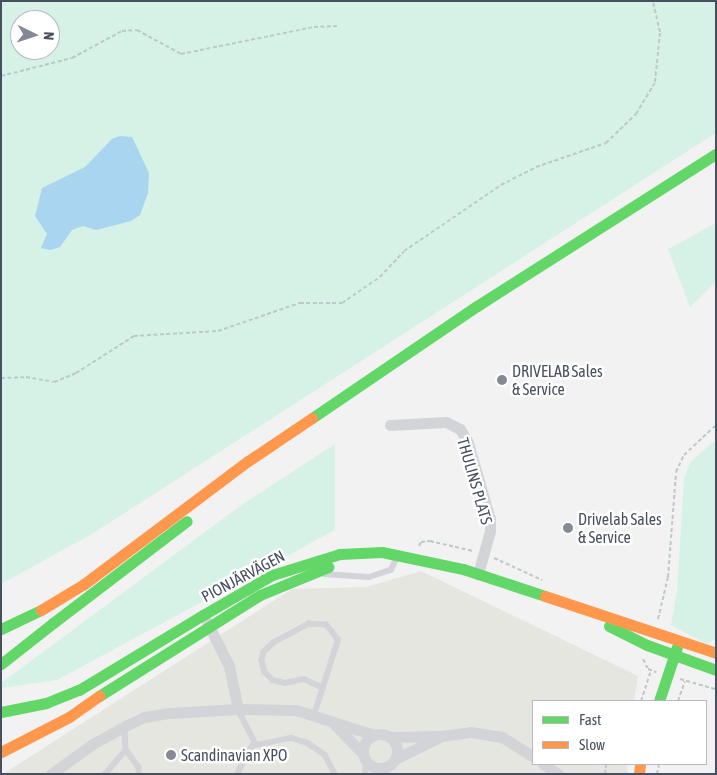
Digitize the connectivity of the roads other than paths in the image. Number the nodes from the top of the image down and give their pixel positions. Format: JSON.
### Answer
{"nodes":[{"id":1,"x":716,"y":154,"type":"edge"},
{"id":2,"x":357,"y":389,"type":"junction"},
{"id":3,"x":390,"y":425,"type":"dead end"},
{"id":4,"x":397,"y":557,"type":"junction"},
{"id":5,"x":478,"y":574,"type":"junction"},
{"id":6,"x":566,"y":605,"type":"junction"},
{"id":7,"x":203,"y":615,"type":"junction"},
{"id":8,"x":209,"y":626,"type":"junction"},
{"id":9,"x":1,"y":629,"type":"edge"},
{"id":10,"x":679,"y":640,"type":"junction"},
{"id":11,"x":716,"y":653,"type":"edge"},
{"id":12,"x":674,"y":656,"type":"junction"},
{"id":13,"x":1,"y":664,"type":"edge"},
{"id":14,"x":716,"y":670,"type":"edge"},
{"id":15,"x":323,"y":688,"type":"junction"},
{"id":16,"x":99,"y":696,"type":"junction"},
{"id":17,"x":658,"y":700,"type":"edge"},
{"id":18,"x":238,"y":709,"type":"junction"},
{"id":19,"x":1,"y":712,"type":"edge"},
{"id":20,"x":314,"y":715,"type":"junction"},
{"id":21,"x":1,"y":723,"type":"edge"},
{"id":22,"x":334,"y":724,"type":"junction"},
{"id":23,"x":124,"y":726,"type":"junction"},
{"id":24,"x":374,"y":735,"type":"junction"},
{"id":25,"x":442,"y":736,"type":"junction"},
{"id":26,"x":390,"y":737,"type":"junction"},
{"id":27,"x":256,"y":744,"type":"junction"},
{"id":28,"x":126,"y":750,"type":"junction"},
{"id":29,"x":1,"y":752,"type":"edge"},
{"id":30,"x":532,"y":755,"type":"edge"},
{"id":31,"x":365,"y":756,"type":"junction"},
{"id":32,"x":544,"y":765,"type":"edge"},
{"id":33,"x":390,"y":766,"type":"edge"},
{"id":34,"x":51,"y":774,"type":"edge"},
{"id":35,"x":105,"y":774,"type":"edge"},
{"id":36,"x":139,"y":774,"type":"edge"},
{"id":37,"x":237,"y":774,"type":"edge"},
{"id":38,"x":335,"y":774,"type":"edge"},
{"id":39,"x":365,"y":774,"type":"edge"},
{"id":40,"x":558,"y":774,"type":"edge"}],
"edges":[{"from":1,"to":2,"type":"main road"},
{"from":2,"to":9,"type":"main road"},
{"from":2,"to":13,"type":"main road"},
{"from":3,"to":5,"type":"street","name":"THULINS PLATS"},
{"from":4,"to":5,"type":"main road","name":"PIONJÄRVÄGEN"},
{"from":4,"to":7,"type":"main road","name":"PIONJÄRVÄGEN"},
{"from":4,"to":8,"type":"main road","name":"PIONJÄRVÄGEN"},
{"from":5,"to":6,"type":"main road","name":"PIONJÄRVÄGEN"},
{"from":6,"to":10,"type":"main road","name":"PIONJÄRVÄGEN"},
{"from":6,"to":12,"type":"main road","name":"PIONJÄRVÄGEN"},
{"from":7,"to":8,"type":"street","name":"PIONJÄRVÄGEN"},
{"from":7,"to":19,"type":"main road"},
{"from":8,"to":16,"type":"main road","name":"PIONJÄRVÄGEN"},
{"from":8,"to":18,"type":"street","name":"PIONJÄRVÄGEN"},
{"from":10,"to":11,"type":"main road","name":"PIONJÄRVÄGEN"},
{"from":10,"to":12,"type":"main road"},
{"from":12,"to":14,"type":"main road","name":"PIONJÄRVÄGEN"},
{"from":12,"to":17,"type":"main road"},
{"from":15,"to":15,"type":"lane"},
{"from":15,"to":20,"type":"lane"},
{"from":16,"to":21,"type":"main road"},
{"from":16,"to":29,"type":"main road"},
{"from":18,"to":20,"type":"street"},
{"from":18,"to":23,"type":"street"},
{"from":18,"to":27,"type":"lane"},
{"from":20,"to":22,"type":"street"},
{"from":22,"to":24,"type":"street"},
{"from":22,"to":31,"type":"street"},
{"from":23,"to":28,"type":"lane"},
{"from":23,"to":34,"type":"street"},
{"from":24,"to":26,"type":"street"},
{"from":24,"to":31,"type":"street"},
{"from":25,"to":26,"type":"street"},
{"from":25,"to":30,"type":"street"},
{"from":25,"to":33,"type":"street"},
{"from":26,"to":33,"type":"street"},
{"from":27,"to":37,"type":"lane"},
{"from":27,"to":38,"type":"lane"},
{"from":28,"to":35,"type":"lane"},
{"from":28,"to":36,"type":"lane"},
{"from":31,"to":33,"type":"street"},
{"from":31,"to":39,"type":"lane"},
{"from":32,"to":40,"type":"street"}]}
